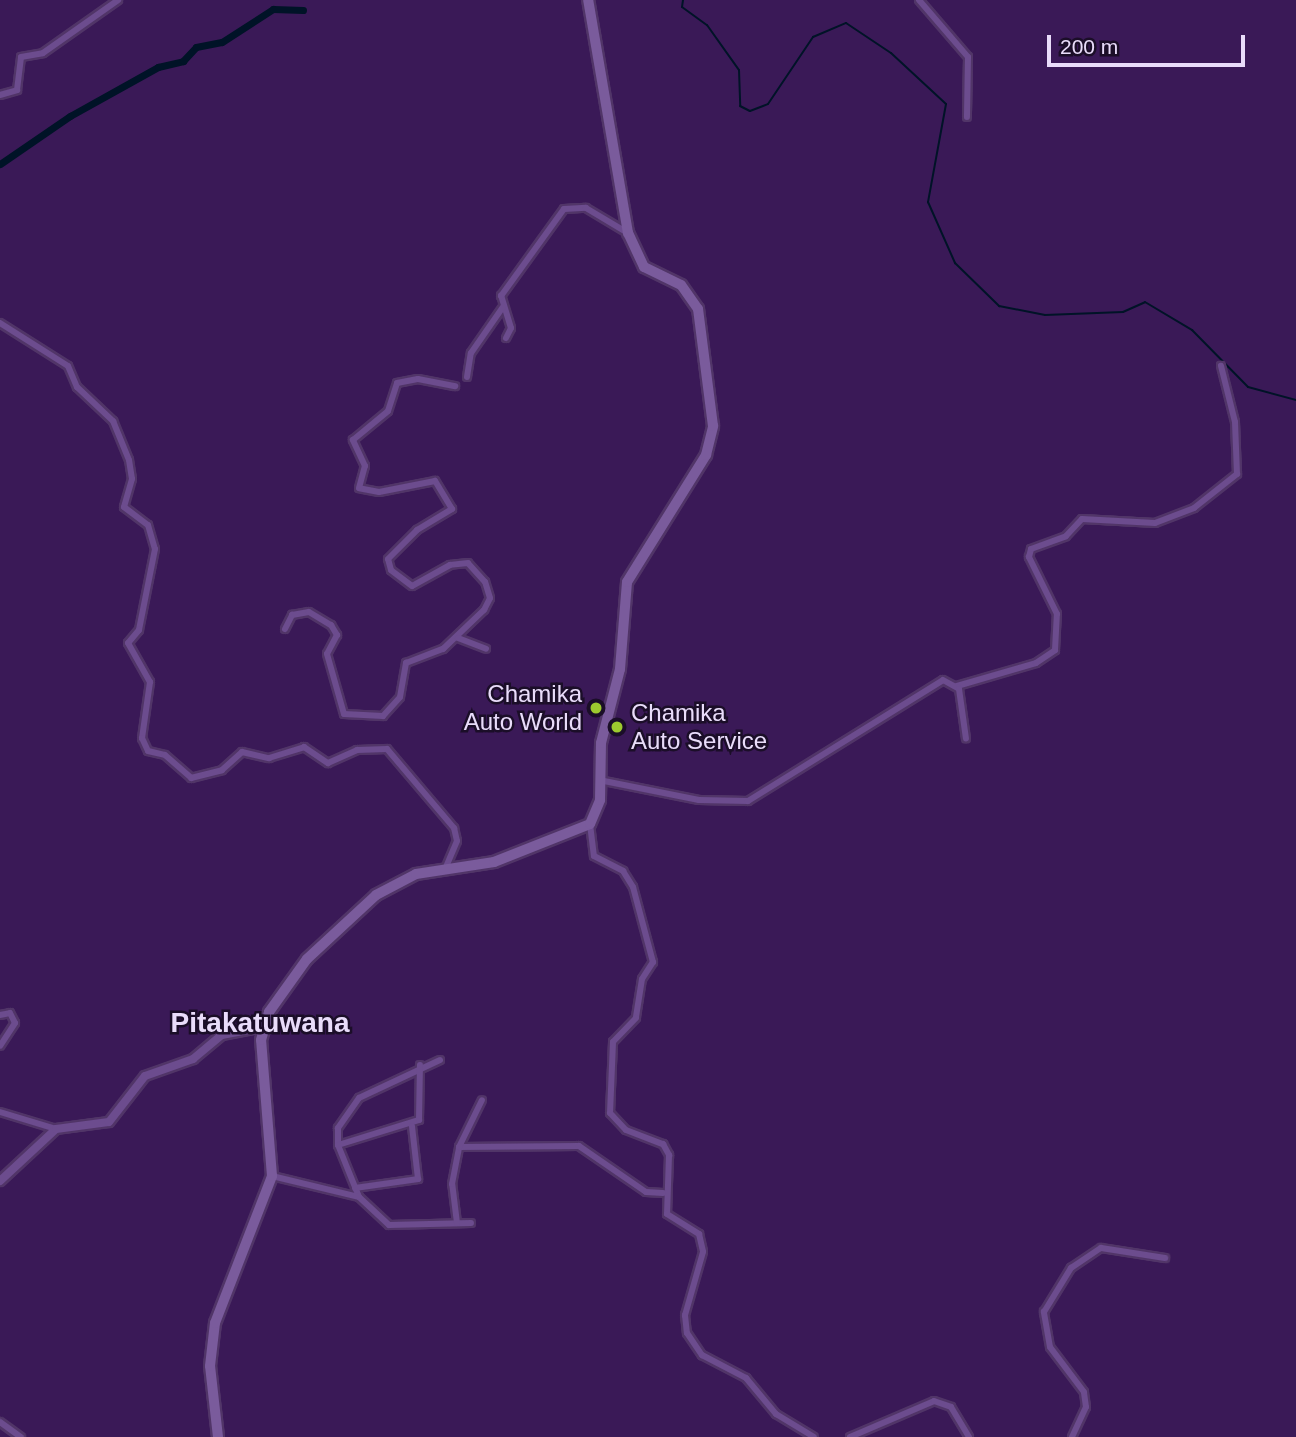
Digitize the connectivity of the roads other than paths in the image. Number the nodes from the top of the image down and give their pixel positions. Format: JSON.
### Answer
{"nodes":[{"id":1,"x":118,"y":0,"type":"edge"},
{"id":2,"x":588,"y":0,"type":"edge"},
{"id":3,"x":919,"y":0,"type":"edge"},
{"id":4,"x":0,"y":95,"type":"edge"},
{"id":5,"x":967,"y":117,"type":"dead end"},
{"id":6,"x":628,"y":233,"type":"junction"},
{"id":7,"x":503,"y":307,"type":"junction"},
{"id":8,"x":0,"y":323,"type":"edge"},
{"id":9,"x":506,"y":338,"type":"dead end"},
{"id":10,"x":1221,"y":366,"type":"dead end"},
{"id":11,"x":467,"y":377,"type":"dead end"},
{"id":12,"x":456,"y":386,"type":"dead end"},
{"id":13,"x":285,"y":629,"type":"dead end"},
{"id":14,"x":458,"y":638,"type":"junction"},
{"id":15,"x":486,"y":649,"type":"dead end"},
{"id":16,"x":957,"y":686,"type":"junction"},
{"id":17,"x":966,"y":739,"type":"dead end"},
{"id":18,"x":599,"y":780,"type":"junction"},
{"id":19,"x":590,"y":824,"type":"junction"},
{"id":20,"x":445,"y":869,"type":"junction"},
{"id":21,"x":0,"y":1014,"type":"edge"},
{"id":22,"x":262,"y":1027,"type":"junction"},
{"id":23,"x":0,"y":1046,"type":"edge"},
{"id":24,"x":440,"y":1060,"type":"dead end"},
{"id":25,"x":420,"y":1065,"type":"junction"},
{"id":26,"x":482,"y":1100,"type":"dead end"},
{"id":27,"x":0,"y":1112,"type":"edge"},
{"id":28,"x":412,"y":1126,"type":"junction"},
{"id":29,"x":55,"y":1129,"type":"junction"},
{"id":30,"x":338,"y":1145,"type":"junction"},
{"id":31,"x":459,"y":1147,"type":"junction"},
{"id":32,"x":272,"y":1176,"type":"junction"},
{"id":33,"x":0,"y":1181,"type":"edge"},
{"id":34,"x":355,"y":1188,"type":"junction"},
{"id":35,"x":663,"y":1194,"type":"junction"},
{"id":36,"x":359,"y":1197,"type":"junction"},
{"id":37,"x":457,"y":1223,"type":"junction"},
{"id":38,"x":471,"y":1223,"type":"dead end"},
{"id":39,"x":1166,"y":1258,"type":"dead end"},
{"id":40,"x":0,"y":1422,"type":"edge"},
{"id":41,"x":21,"y":1437,"type":"edge"},
{"id":42,"x":218,"y":1437,"type":"edge"},
{"id":43,"x":814,"y":1437,"type":"edge"},
{"id":44,"x":850,"y":1437,"type":"edge"},
{"id":45,"x":969,"y":1437,"type":"edge"},
{"id":46,"x":1072,"y":1437,"type":"edge"}],
"edges":[{"from":1,"to":4,"type":"street"},
{"from":2,"to":6,"type":"main road"},
{"from":3,"to":5,"type":"street"},
{"from":6,"to":7,"type":"street"},
{"from":6,"to":18,"type":"main road"},
{"from":7,"to":9,"type":"street"},
{"from":7,"to":11,"type":"street"},
{"from":8,"to":20,"type":"street"},
{"from":10,"to":16,"type":"street"},
{"from":12,"to":14,"type":"street"},
{"from":13,"to":14,"type":"street"},
{"from":14,"to":15,"type":"street"},
{"from":16,"to":17,"type":"street"},
{"from":16,"to":18,"type":"street"},
{"from":18,"to":19,"type":"main road"},
{"from":19,"to":20,"type":"main road"},
{"from":19,"to":35,"type":"street"},
{"from":20,"to":22,"type":"main road"},
{"from":21,"to":23,"type":"street"},
{"from":22,"to":29,"type":"street"},
{"from":22,"to":32,"type":"main road"},
{"from":24,"to":25,"type":"street"},
{"from":25,"to":28,"type":"street"},
{"from":25,"to":30,"type":"street"},
{"from":26,"to":31,"type":"street"},
{"from":27,"to":29,"type":"street"},
{"from":28,"to":30,"type":"street"},
{"from":28,"to":34,"type":"street"},
{"from":29,"to":33,"type":"street"},
{"from":30,"to":34,"type":"street"},
{"from":31,"to":35,"type":"street"},
{"from":31,"to":37,"type":"street"},
{"from":32,"to":36,"type":"street"},
{"from":32,"to":42,"type":"main road"},
{"from":34,"to":36,"type":"street"},
{"from":35,"to":43,"type":"street"},
{"from":36,"to":37,"type":"street"},
{"from":37,"to":38,"type":"street"},
{"from":39,"to":46,"type":"street"},
{"from":40,"to":41,"type":"street"},
{"from":44,"to":45,"type":"street"}]}
